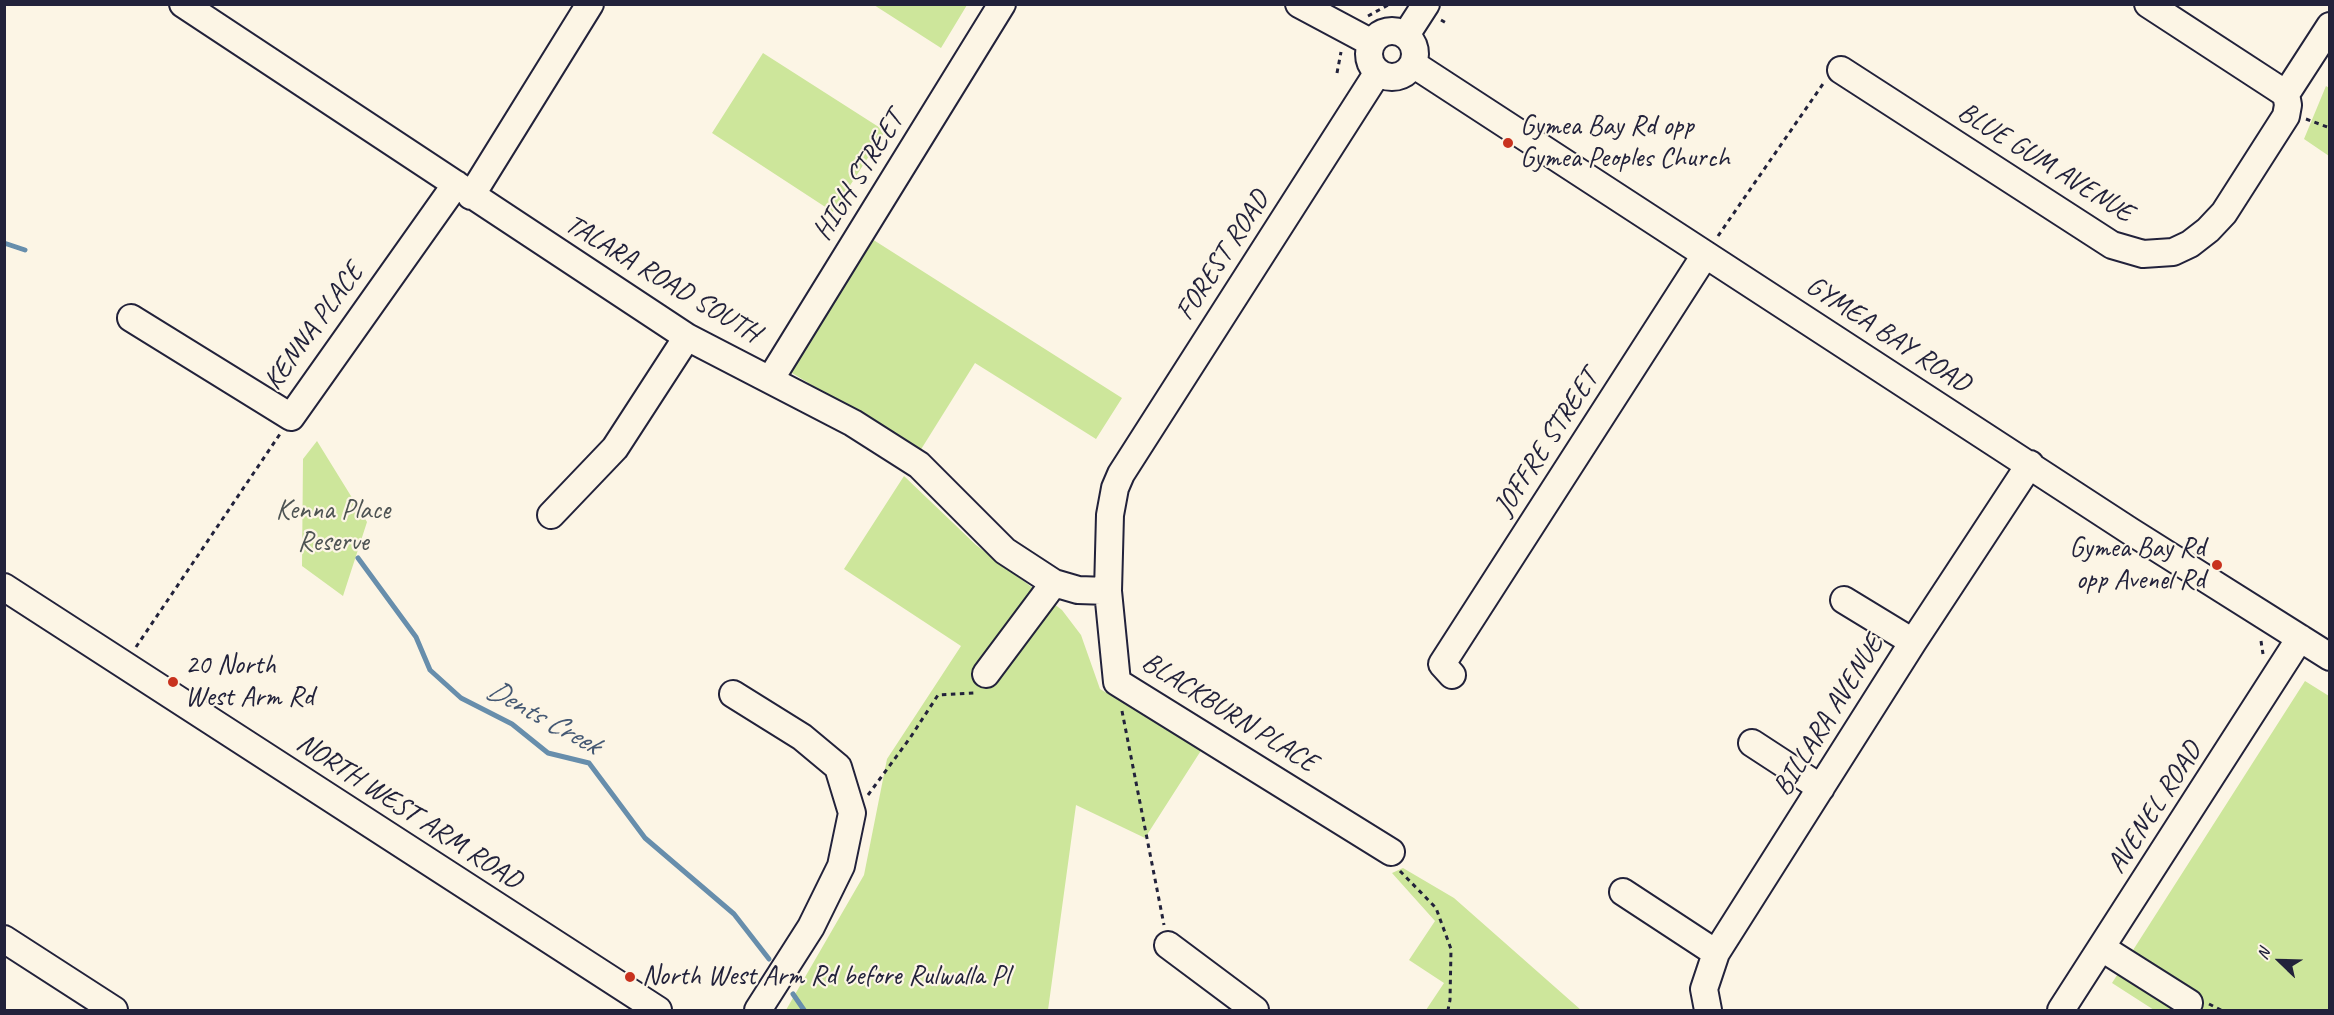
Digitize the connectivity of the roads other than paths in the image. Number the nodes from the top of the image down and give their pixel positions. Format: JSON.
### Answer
{"nodes":[{"id":1,"x":183,"y":4,"type":"edge"},
{"id":2,"x":590,"y":4,"type":"edge"},
{"id":3,"x":1002,"y":4,"type":"edge"},
{"id":4,"x":1299,"y":4,"type":"edge"},
{"id":5,"x":2148,"y":4,"type":"edge"},
{"id":6,"x":1433,"y":12,"type":"edge"},
{"id":7,"x":2330,"y":26,"type":"edge"},
{"id":8,"x":1406,"y":35,"type":"junction"},
{"id":9,"x":1372,"y":43,"type":"junction"},
{"id":10,"x":1413,"y":64,"type":"junction"},
{"id":11,"x":1841,"y":70,"type":"road end"},
{"id":12,"x":1378,"y":72,"type":"junction"},
{"id":13,"x":2286,"y":94,"type":"junction"},
{"id":14,"x":463,"y":190,"type":"junction"},
{"id":15,"x":1705,"y":255,"type":"junction"},
{"id":16,"x":131,"y":318,"type":"dead end"},
{"id":17,"x":687,"y":337,"type":"junction"},
{"id":18,"x":770,"y":381,"type":"junction"},
{"id":19,"x":2030,"y":464,"type":"junction"},
{"id":20,"x":1120,"y":474,"type":"joint"},
{"id":21,"x":551,"y":514,"type":"dead end"},
{"id":22,"x":1054,"y":583,"type":"junction"},
{"id":23,"x":4,"y":587,"type":"edge"},
{"id":24,"x":1108,"y":591,"type":"junction"},
{"id":25,"x":1844,"y":600,"type":"dead end"},
{"id":26,"x":2300,"y":638,"type":"junction"},
{"id":27,"x":1913,"y":642,"type":"junction"},
{"id":28,"x":2330,"y":657,"type":"edge"},
{"id":29,"x":1440,"y":671,"type":"dead end"},
{"id":30,"x":986,"y":674,"type":"road end"},
{"id":31,"x":733,"y":694,"type":"dead end"},
{"id":32,"x":1752,"y":743,"type":"dead end"},
{"id":33,"x":1821,"y":788,"type":"junction"},
{"id":34,"x":1391,"y":852,"type":"road end"},
{"id":35,"x":1623,"y":892,"type":"dead end"},
{"id":36,"x":4,"y":939,"type":"edge"},
{"id":37,"x":1168,"y":945,"type":"road end"},
{"id":38,"x":2102,"y":948,"type":"junction"},
{"id":39,"x":1716,"y":953,"type":"junction"},
{"id":40,"x":2189,"y":1003,"type":"dead end"},
{"id":41,"x":1253,"y":1010,"type":"edge"},
{"id":42,"x":114,"y":1011,"type":"edge"},
{"id":43,"x":658,"y":1011,"type":"edge"},
{"id":44,"x":758,"y":1011,"type":"edge"},
{"id":45,"x":1708,"y":1011,"type":"edge"},
{"id":46,"x":2061,"y":1011,"type":"edge"}],
"edges":[{"from":1,"to":14,"type":"street","name":"TALARA ROAD SOUTH"},
{"from":2,"to":14,"type":"street","name":"KENNA PLACE"},
{"from":3,"to":18,"type":"street","name":"HIGH STREET"},
{"from":4,"to":9,"type":"street"},
{"from":5,"to":13,"type":"street"},
{"from":6,"to":8,"type":"street"},
{"from":7,"to":13,"type":"street"},
{"from":8,"to":9,"type":"street"},
{"from":8,"to":10,"type":"street"},
{"from":9,"to":12,"type":"street"},
{"from":10,"to":12,"type":"street"},
{"from":10,"to":15,"type":"street","name":"GYMEA BAY ROAD"},
{"from":11,"to":13,"type":"street","name":"BLUE GUM AVENUE"},
{"from":12,"to":20,"type":"street","name":"FOREST ROAD"},
{"from":14,"to":16,"type":"street","name":"KENNA PLACE"},
{"from":14,"to":17,"type":"street","name":"TALARA ROAD SOUTH"},
{"from":15,"to":19,"type":"street","name":"GYMEA BAY ROAD"},
{"from":15,"to":29,"type":"street","name":"JOFFRE STREET"},
{"from":17,"to":18,"type":"street","name":"TALARA ROAD SOUTH"},
{"from":17,"to":21,"type":"street"},
{"from":18,"to":22,"type":"street","name":"TALARA ROAD SOUTH"},
{"from":19,"to":26,"type":"street","name":"GYMEA BAY ROAD"},
{"from":19,"to":27,"type":"street","name":"BILLARA AVENUE"},
{"from":20,"to":24,"type":"street","name":"BLACKBURN PLACE"},
{"from":22,"to":24,"type":"street","name":"TALARA ROAD SOUTH"},
{"from":22,"to":30,"type":"street"},
{"from":23,"to":43,"type":"street","name":"NORTH WEST ARM ROAD"},
{"from":24,"to":34,"type":"street","name":"BLACKBURN PLACE"},
{"from":25,"to":27,"type":"street"},
{"from":26,"to":28,"type":"street","name":"GYMEA BAY ROAD"},
{"from":26,"to":38,"type":"street","name":"AVENEL ROAD"},
{"from":27,"to":33,"type":"street","name":"BILLARA AVENUE"},
{"from":31,"to":44,"type":"street"},
{"from":32,"to":33,"type":"street"},
{"from":33,"to":39,"type":"street","name":"BILLARA AVENUE"},
{"from":35,"to":39,"type":"street"},
{"from":36,"to":42,"type":"street"},
{"from":37,"to":41,"type":"street"},
{"from":38,"to":40,"type":"street"},
{"from":38,"to":46,"type":"street","name":"AVENEL ROAD"},
{"from":39,"to":45,"type":"street","name":"BILLARA AVENUE"}]}
